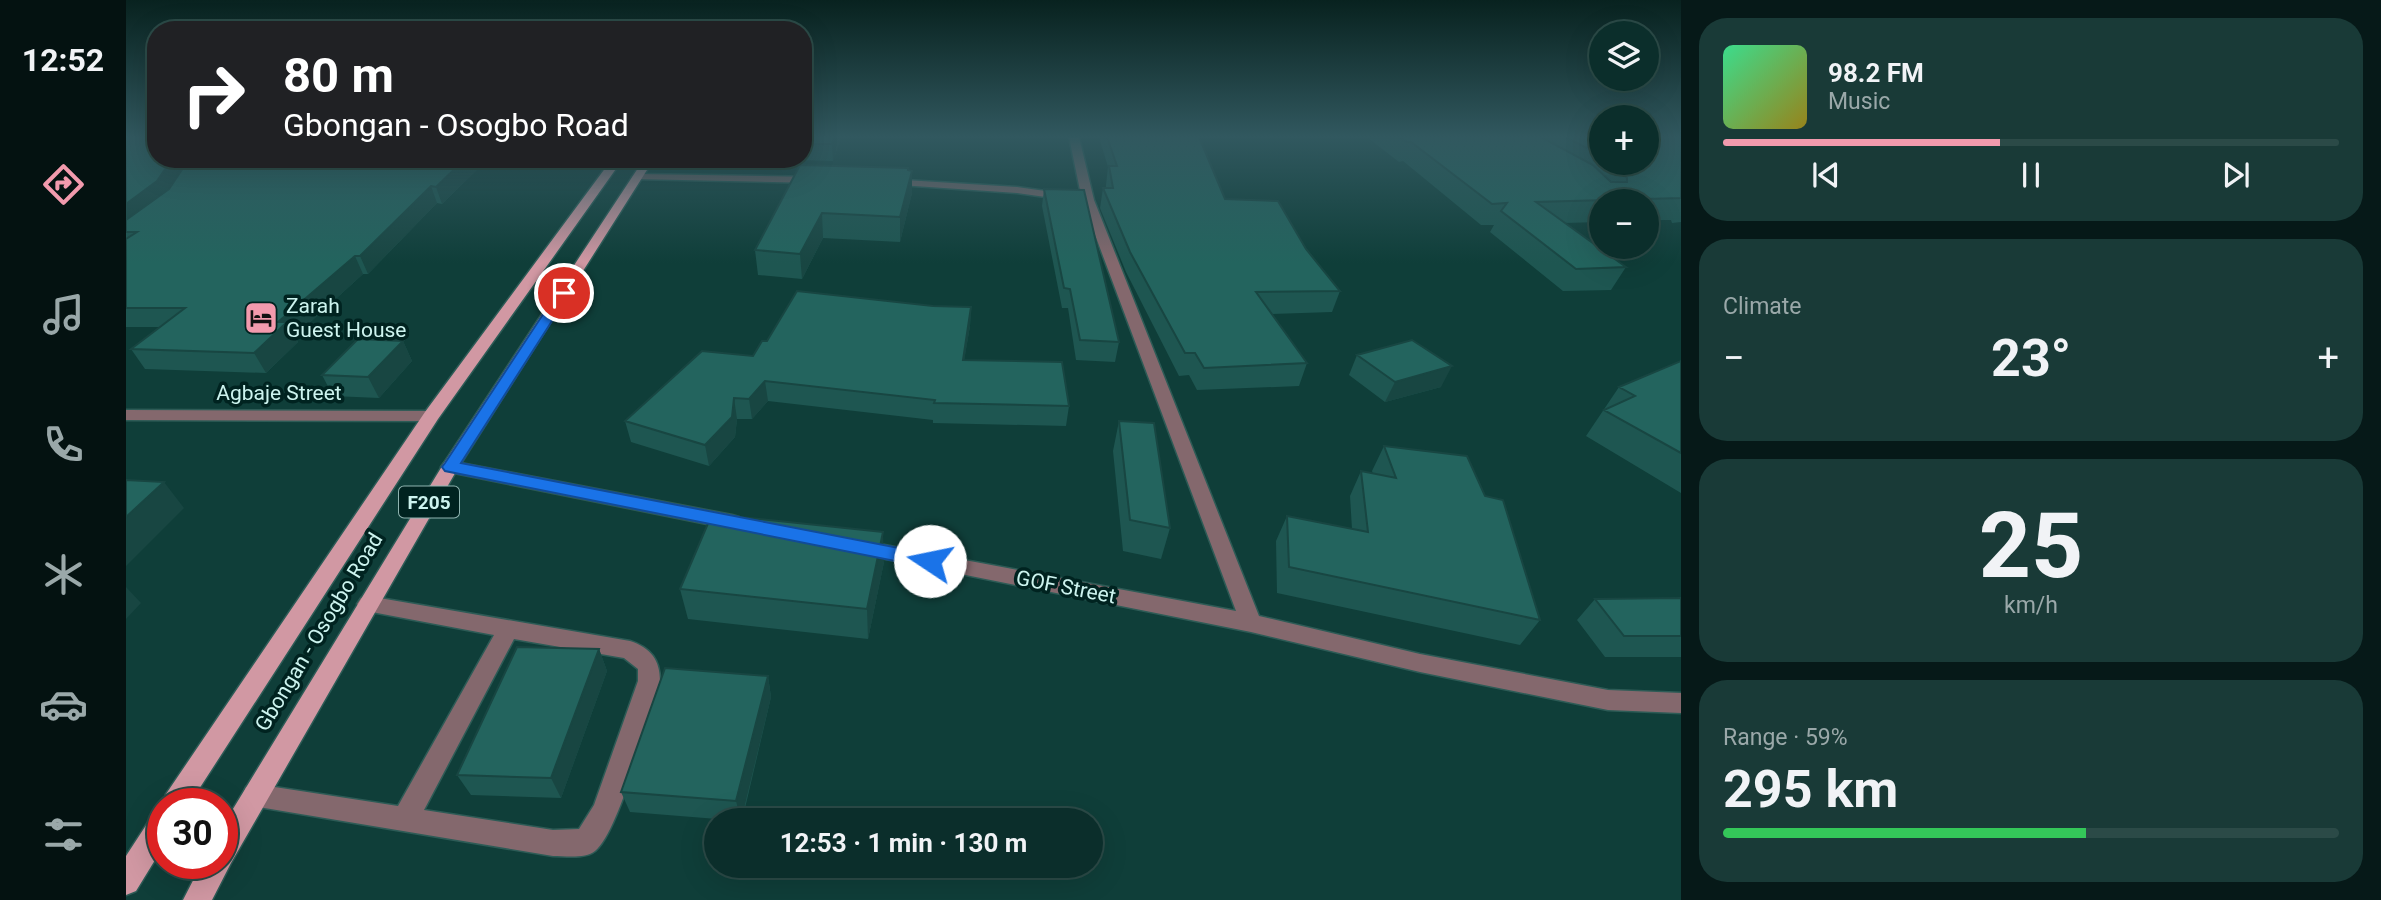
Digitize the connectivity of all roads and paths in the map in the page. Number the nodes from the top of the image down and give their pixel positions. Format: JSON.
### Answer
{"nodes":[{"id":1,"x":603,"y":179,"type":"edge"},
{"id":2,"x":637,"y":179,"type":"edge"},
{"id":3,"x":767,"y":179,"type":"edge"},
{"id":4,"x":1083,"y":179,"type":"edge"},
{"id":5,"x":831,"y":180,"type":"edge"},
{"id":6,"x":870,"y":181,"type":"edge"},
{"id":7,"x":1088,"y":200,"type":"junction"},
{"id":8,"x":126,"y":415,"type":"edge"},
{"id":9,"x":431,"y":416,"type":"junction"},
{"id":10,"x":450,"y":467,"type":"junction"},
{"id":11,"x":749,"y":525,"type":"edge"},
{"id":12,"x":844,"y":544,"type":"edge"},
{"id":13,"x":368,"y":604,"type":"junction"},
{"id":14,"x":1251,"y":624,"type":"junction"},
{"id":15,"x":509,"y":628,"type":"junction"},
{"id":16,"x":1681,"y":703,"type":"edge"},
{"id":17,"x":186,"y":788,"type":"edge"},
{"id":18,"x":255,"y":796,"type":"junction"},
{"id":19,"x":404,"y":820,"type":"junction"},
{"id":20,"x":238,"y":825,"type":"edge"},
{"id":21,"x":147,"y":848,"type":"edge"},
{"id":22,"x":208,"y":879,"type":"edge"},
{"id":23,"x":126,"y":881,"type":"edge"},
{"id":24,"x":197,"y":900,"type":"edge"}],
"edges":[{"from":1,"to":9,"type":"main road","name":"Gbongan - Osogbo Road","number":"F205"},
{"from":2,"to":10,"type":"main road","name":"Gbongan - Osogbo Road","number":"F205"},
{"from":3,"to":5,"type":"street"},
{"from":4,"to":7,"type":"street"},
{"from":6,"to":7,"type":"street"},
{"from":7,"to":14,"type":"street"},
{"from":8,"to":9,"type":"street","name":"Agbaje Street"},
{"from":9,"to":17,"type":"main road","name":"Gbongan - Osogbo Road","number":"F205"},
{"from":10,"to":11,"type":"street"},
{"from":10,"to":13,"type":"main road","name":"Gbongan - Osogbo Road","number":"F205"},
{"from":12,"to":14,"type":"street","name":"GOF Street"},
{"from":13,"to":15,"type":"street"},
{"from":13,"to":18,"type":"main road","name":"Gbongan - Osogbo Road","number":"F205"},
{"from":14,"to":16,"type":"street","name":"GOF Street"},
{"from":15,"to":19,"type":"street"},
{"from":15,"to":19,"type":"street"},
{"from":18,"to":19,"type":"street"},
{"from":18,"to":20,"type":"main road","name":"Gbongan - Osogbo Road","number":"F205"},
{"from":21,"to":23,"type":"main road"},
{"from":22,"to":24,"type":"main road"}]}
